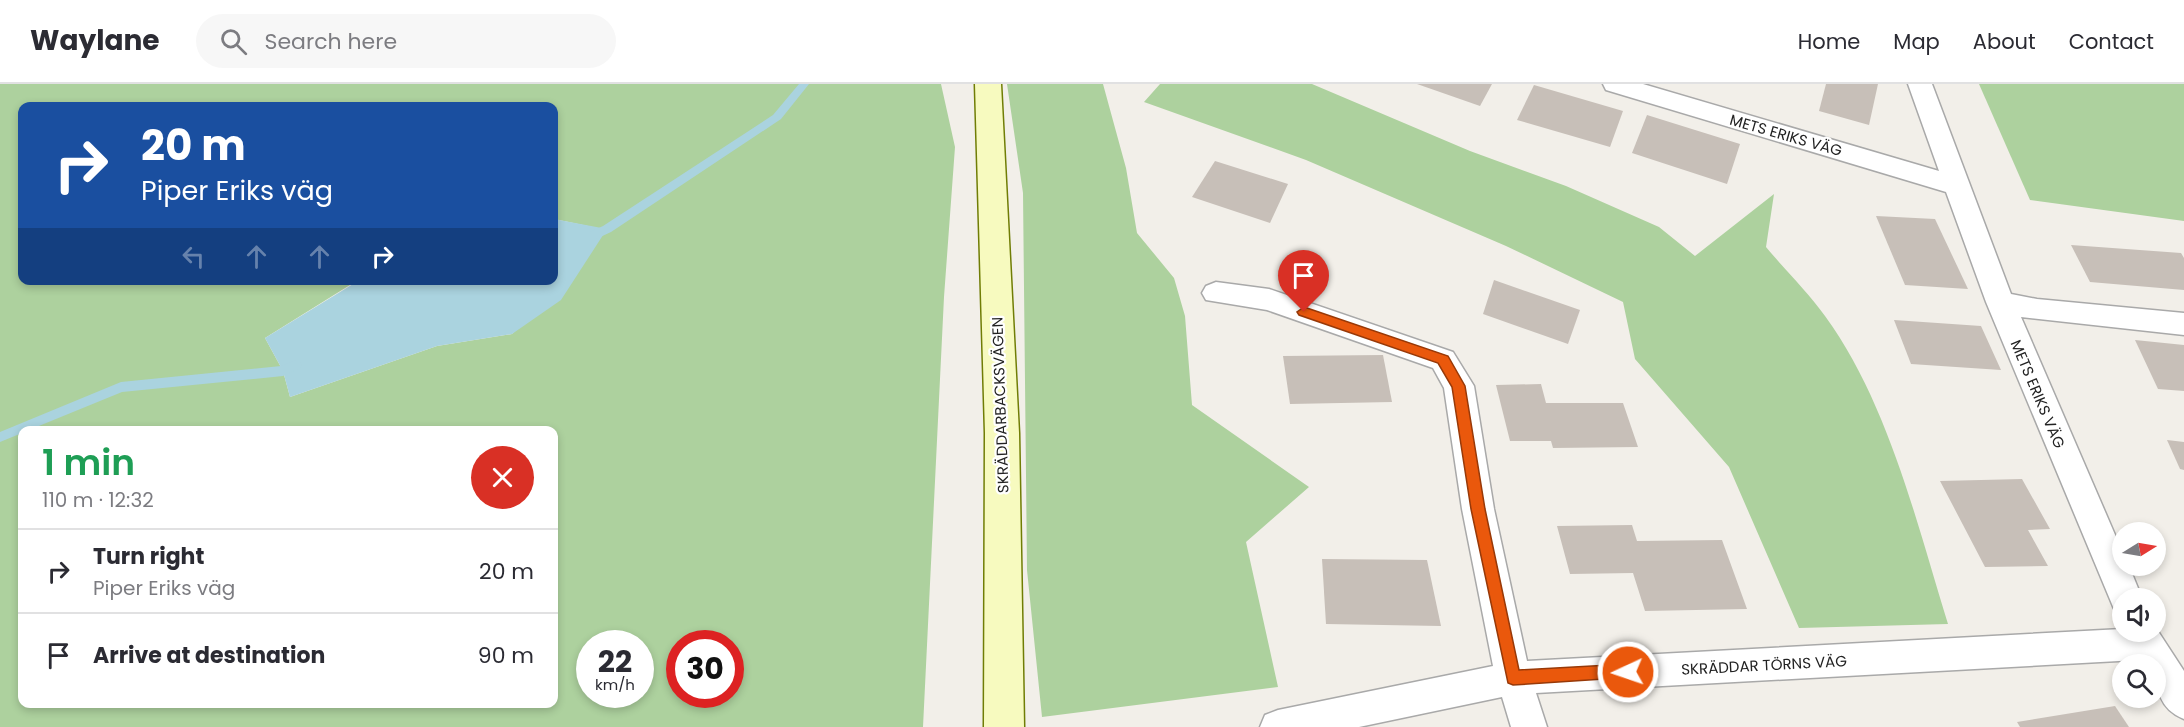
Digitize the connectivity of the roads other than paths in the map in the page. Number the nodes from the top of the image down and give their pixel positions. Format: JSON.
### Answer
{"nodes":[{"id":1,"x":988,"y":84,"type":"edge"},
{"id":2,"x":1615,"y":84,"type":"edge"},
{"id":3,"x":1920,"y":84,"type":"edge"},
{"id":4,"x":1958,"y":186,"type":"junction"},
{"id":5,"x":1216,"y":294,"type":"dead end"},
{"id":6,"x":2000,"y":302,"type":"junction"},
{"id":7,"x":2184,"y":324,"type":"edge"},
{"id":8,"x":2122,"y":588,"type":"edge"},
{"id":9,"x":2112,"y":640,"type":"edge"},
{"id":10,"x":2146,"y":642,"type":"edge"},
{"id":11,"x":1513,"y":678,"type":"junction"},
{"id":12,"x":2184,"y":702,"type":"edge"},
{"id":13,"x":1004,"y":727,"type":"edge"},
{"id":14,"x":1278,"y":727,"type":"edge"},
{"id":15,"x":1529,"y":727,"type":"edge"}],
"edges":[{"from":1,"to":13,"type":"street","name":"SKRÄDDARBACKSVÄGEN"},
{"from":2,"to":4,"type":"street","name":"METS ERIKS VÄG"},
{"from":3,"to":4,"type":"street","name":"METS ERIKS VÄG"},
{"from":4,"to":6,"type":"street","name":"METS ERIKS VÄG"},
{"from":5,"to":11,"type":"street"},
{"from":6,"to":7,"type":"street"},
{"from":6,"to":8,"type":"street","name":"METS ERIKS VÄG"},
{"from":9,"to":11,"type":"street","name":"SKRÄDDAR TÖRNS VÄG"},
{"from":10,"to":12,"type":"street"},
{"from":11,"to":14,"type":"street","name":"SKRÄDDAR TÖRNS VÄG"},
{"from":11,"to":15,"type":"street"}]}
